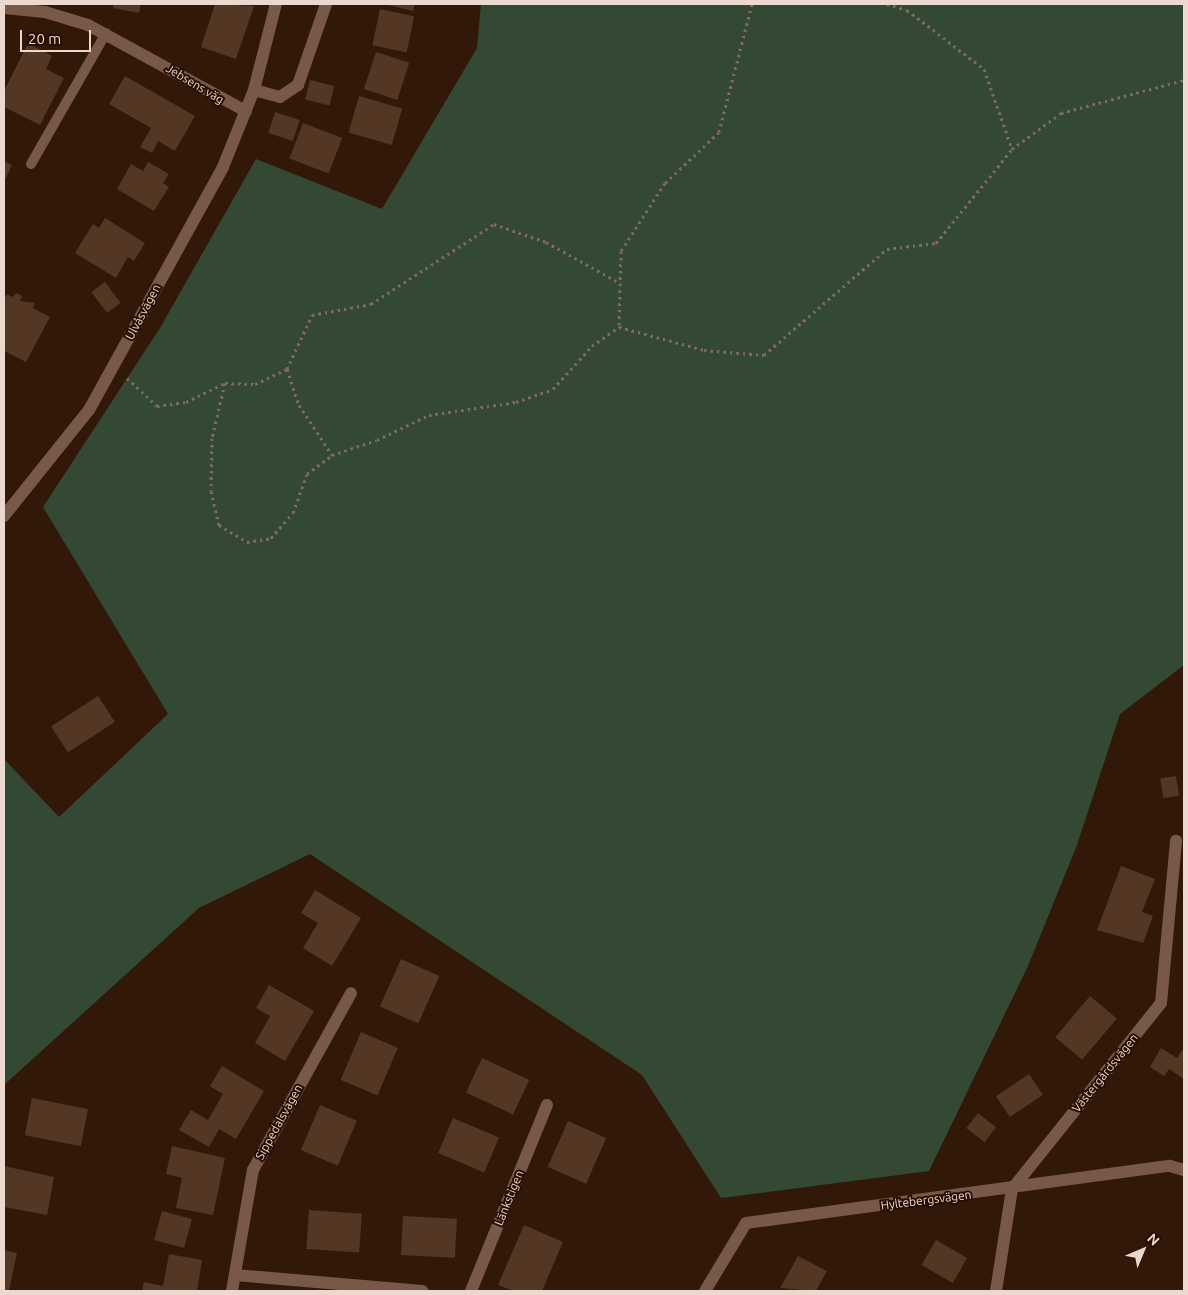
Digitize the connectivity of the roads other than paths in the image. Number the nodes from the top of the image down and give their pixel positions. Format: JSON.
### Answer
{"nodes":[{"id":1,"x":276,"y":4,"type":"edge"},
{"id":2,"x":326,"y":4,"type":"edge"},
{"id":3,"x":4,"y":8,"type":"edge"},
{"id":4,"x":106,"y":34,"type":"junction"},
{"id":5,"x":254,"y":90,"type":"junction"},
{"id":6,"x":246,"y":111,"type":"junction"},
{"id":7,"x":31,"y":164,"type":"dead end"},
{"id":8,"x":4,"y":516,"type":"edge"},
{"id":9,"x":1176,"y":841,"type":"dead end"},
{"id":10,"x":351,"y":993,"type":"dead end"},
{"id":11,"x":547,"y":1105,"type":"dead end"},
{"id":12,"x":1184,"y":1170,"type":"edge"},
{"id":13,"x":1012,"y":1189,"type":"junction"},
{"id":14,"x":235,"y":1275,"type":"junction"},
{"id":15,"x":232,"y":1291,"type":"edge"},
{"id":16,"x":422,"y":1291,"type":"edge"},
{"id":17,"x":471,"y":1291,"type":"edge"},
{"id":18,"x":705,"y":1291,"type":"edge"},
{"id":19,"x":996,"y":1291,"type":"edge"}],
"edges":[{"from":1,"to":5,"type":"street","name":"Ulvåsvägen"},
{"from":2,"to":5,"type":"street"},
{"from":3,"to":4,"type":"street","name":"Jebsens väg"},
{"from":4,"to":6,"type":"street","name":"Jebsens väg"},
{"from":4,"to":7,"type":"lane"},
{"from":5,"to":6,"type":"street","name":"Ulvåsvägen"},
{"from":6,"to":8,"type":"street","name":"Ulvåsvägen"},
{"from":9,"to":13,"type":"street","name":"Västergårdsvägen"},
{"from":10,"to":14,"type":"street","name":"Sippedalsvägen"},
{"from":11,"to":17,"type":"street","name":"Länkstigen"},
{"from":12,"to":13,"type":"street","name":"Hyltebergsvägen"},
{"from":13,"to":18,"type":"street","name":"Hyltebergsvägen"},
{"from":13,"to":19,"type":"street","name":"Västergårdsvägen"},
{"from":14,"to":15,"type":"street","name":"Sippedalsvägen"},
{"from":14,"to":16,"type":"street"}]}
